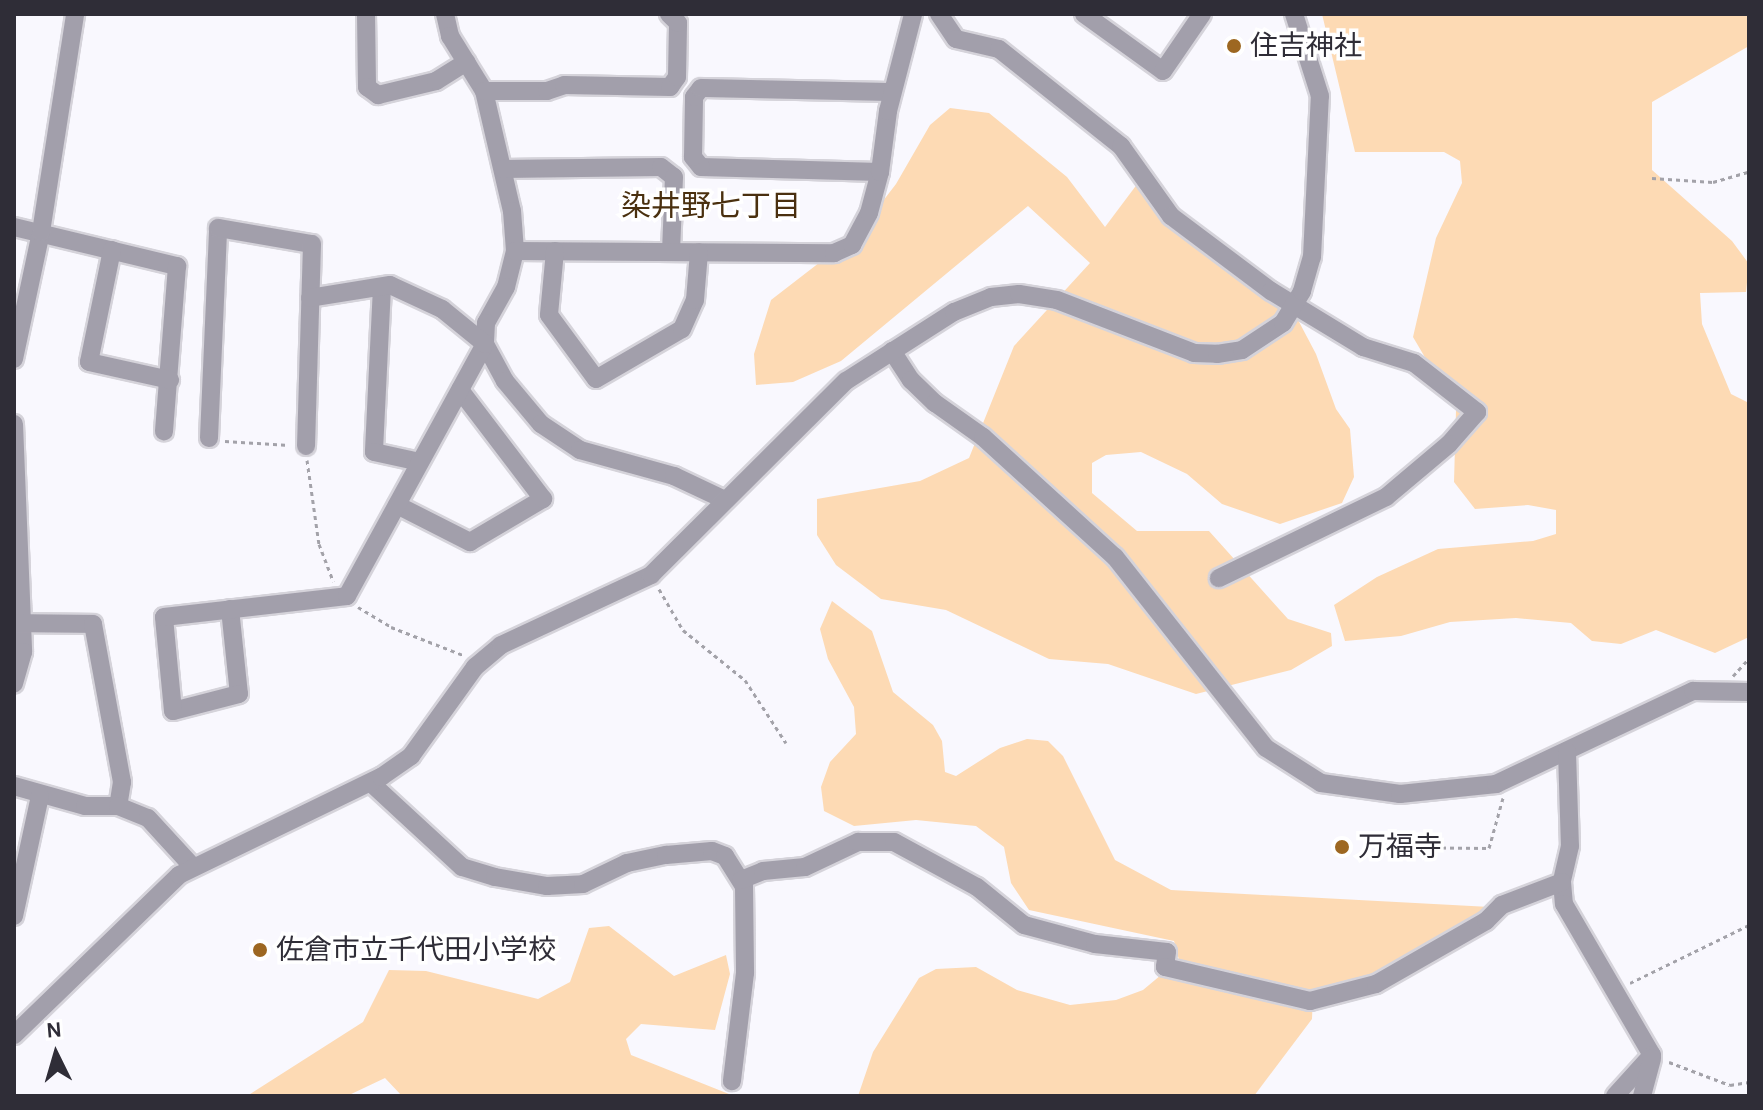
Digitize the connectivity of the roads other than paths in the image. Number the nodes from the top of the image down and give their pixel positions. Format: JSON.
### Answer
{"nodes":[{"id":1,"x":75,"y":14,"type":"edge"},
{"id":2,"x":366,"y":14,"type":"edge"},
{"id":3,"x":445,"y":14,"type":"edge"},
{"id":4,"x":669,"y":14,"type":"edge"},
{"id":5,"x":686,"y":14,"type":"edge"},
{"id":6,"x":913,"y":14,"type":"edge"},
{"id":7,"x":939,"y":14,"type":"edge"},
{"id":8,"x":1084,"y":14,"type":"edge"},
{"id":9,"x":1202,"y":14,"type":"edge"},
{"id":10,"x":1294,"y":14,"type":"edge"},
{"id":11,"x":467,"y":62,"type":"junction"},
{"id":12,"x":484,"y":91,"type":"junction"},
{"id":13,"x":892,"y":92,"type":"junction"},
{"id":14,"x":503,"y":169,"type":"junction"},
{"id":15,"x":880,"y":172,"type":"junction"},
{"id":16,"x":14,"y":227,"type":"edge"},
{"id":17,"x":41,"y":232,"type":"junction"},
{"id":18,"x":112,"y":250,"type":"junction"},
{"id":19,"x":515,"y":251,"type":"junction"},
{"id":20,"x":555,"y":251,"type":"junction"},
{"id":21,"x":683,"y":252,"type":"junction"},
{"id":22,"x":382,"y":287,"type":"junction"},
{"id":23,"x":310,"y":298,"type":"junction"},
{"id":24,"x":1295,"y":307,"type":"junction"},
{"id":25,"x":485,"y":344,"type":"junction"},
{"id":26,"x":892,"y":351,"type":"junction"},
{"id":27,"x":14,"y":359,"type":"edge"},
{"id":28,"x":170,"y":380,"type":"junction"},
{"id":29,"x":460,"y":390,"type":"junction"},
{"id":30,"x":14,"y":424,"type":"edge"},
{"id":31,"x":164,"y":431,"type":"dead end"},
{"id":32,"x":209,"y":438,"type":"road end"},
{"id":33,"x":306,"y":446,"type":"road end"},
{"id":34,"x":15,"y":460,"type":"edge"},
{"id":35,"x":420,"y":462,"type":"junction"},
{"id":36,"x":725,"y":500,"type":"junction"},
{"id":37,"x":397,"y":505,"type":"junction"},
{"id":38,"x":17,"y":543,"type":"edge"},
{"id":39,"x":1219,"y":578,"type":"dead end"},
{"id":40,"x":230,"y":609,"type":"junction"},
{"id":41,"x":18,"y":624,"type":"edge"},
{"id":42,"x":14,"y":684,"type":"edge"},
{"id":43,"x":1749,"y":692,"type":"edge"},
{"id":44,"x":1567,"y":752,"type":"junction"},
{"id":45,"x":371,"y":783,"type":"junction"},
{"id":46,"x":14,"y":786,"type":"edge"},
{"id":47,"x":40,"y":796,"type":"junction"},
{"id":48,"x":118,"y":806,"type":"junction"},
{"id":49,"x":192,"y":866,"type":"junction"},
{"id":50,"x":741,"y":880,"type":"junction"},
{"id":51,"x":1562,"y":882,"type":"junction"},
{"id":52,"x":14,"y":916,"type":"edge"},
{"id":53,"x":14,"y":1035,"type":"edge"},
{"id":54,"x":1652,"y":1055,"type":"junction"},
{"id":55,"x":732,"y":1081,"type":"dead end"},
{"id":56,"x":1615,"y":1096,"type":"edge"},
{"id":57,"x":1642,"y":1096,"type":"edge"}],
"edges":[{"from":1,"to":17,"type":"street"},
{"from":2,"to":11,"type":"street"},
{"from":3,"to":11,"type":"street"},
{"from":4,"to":12,"type":"street"},
{"from":5,"to":21,"type":"street"},
{"from":6,"to":13,"type":"street"},
{"from":7,"to":24,"type":"street"},
{"from":8,"to":9,"type":"street"},
{"from":10,"to":24,"type":"street"},
{"from":11,"to":12,"type":"street"},
{"from":12,"to":14,"type":"street"},
{"from":13,"to":15,"type":"street"},
{"from":13,"to":15,"type":"street"},
{"from":14,"to":19,"type":"street"},
{"from":14,"to":21,"type":"street"},
{"from":15,"to":21,"type":"street"},
{"from":16,"to":17,"type":"street"},
{"from":17,"to":18,"type":"street"},
{"from":17,"to":27,"type":"street"},
{"from":18,"to":28,"type":"street"},
{"from":18,"to":28,"type":"street"},
{"from":19,"to":20,"type":"street"},
{"from":19,"to":25,"type":"street"},
{"from":20,"to":21,"type":"street"},
{"from":20,"to":21,"type":"street"},
{"from":22,"to":23,"type":"street"},
{"from":22,"to":25,"type":"street"},
{"from":22,"to":35,"type":"street"},
{"from":23,"to":32,"type":"street"},
{"from":23,"to":33,"type":"street"},
{"from":24,"to":26,"type":"street"},
{"from":24,"to":39,"type":"street"},
{"from":25,"to":29,"type":"street"},
{"from":25,"to":36,"type":"street"},
{"from":26,"to":36,"type":"street"},
{"from":26,"to":44,"type":"street"},
{"from":28,"to":31,"type":"street"},
{"from":29,"to":35,"type":"street"},
{"from":29,"to":37,"type":"street"},
{"from":30,"to":34,"type":"street"},
{"from":34,"to":38,"type":"street"},
{"from":35,"to":37,"type":"street"},
{"from":36,"to":45,"type":"street"},
{"from":37,"to":40,"type":"street"},
{"from":38,"to":41,"type":"street"},
{"from":40,"to":40,"type":"street"},
{"from":41,"to":42,"type":"street"},
{"from":41,"to":48,"type":"street"},
{"from":43,"to":44,"type":"street"},
{"from":44,"to":51,"type":"street"},
{"from":45,"to":49,"type":"street"},
{"from":45,"to":50,"type":"street"},
{"from":46,"to":47,"type":"street"},
{"from":47,"to":48,"type":"street"},
{"from":47,"to":52,"type":"street"},
{"from":48,"to":49,"type":"street"},
{"from":49,"to":53,"type":"street"},
{"from":50,"to":51,"type":"street"},
{"from":50,"to":55,"type":"street"},
{"from":51,"to":54,"type":"street"},
{"from":54,"to":56,"type":"street"},
{"from":54,"to":57,"type":"street"}]}
